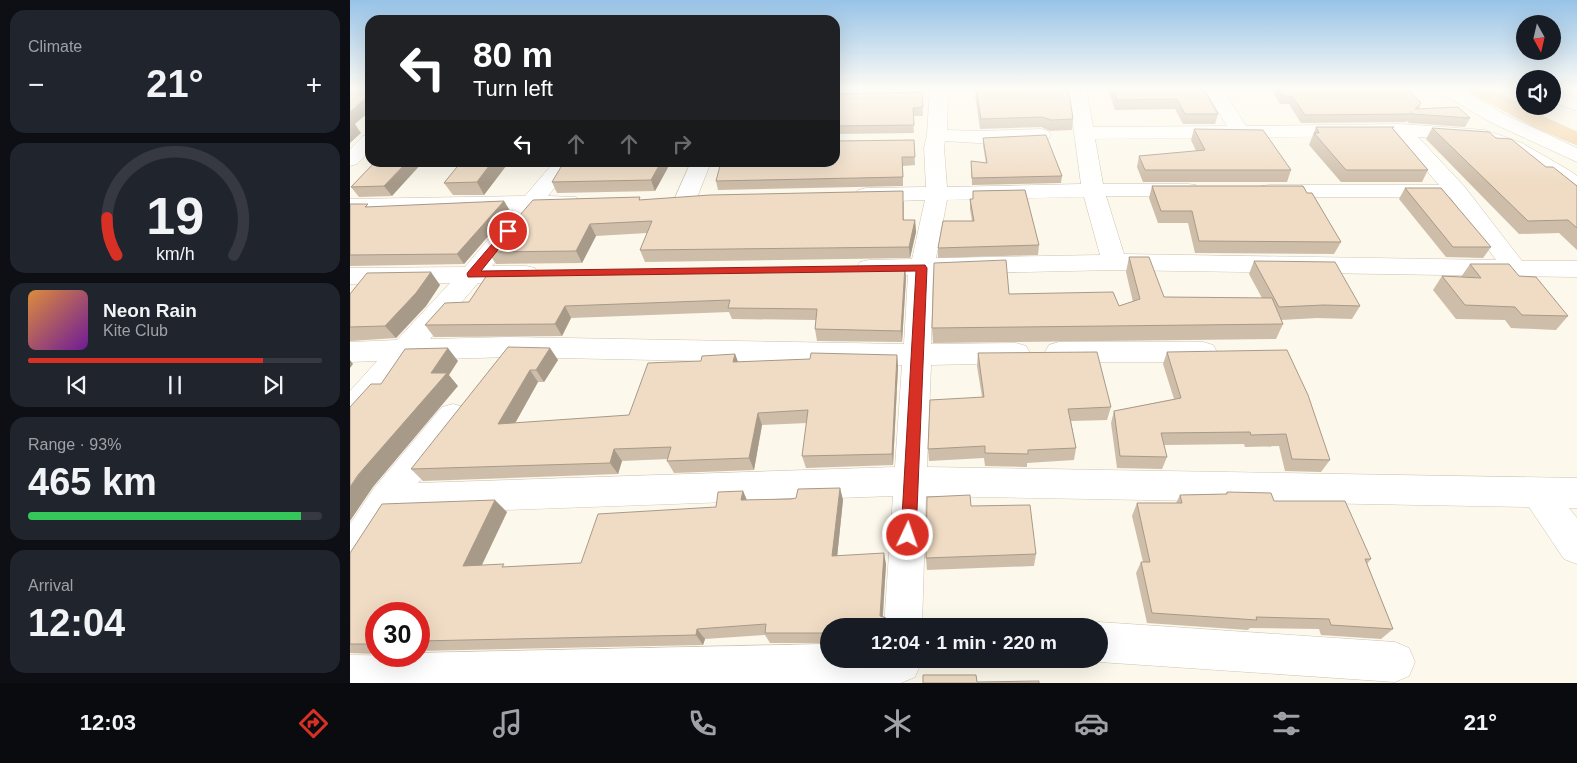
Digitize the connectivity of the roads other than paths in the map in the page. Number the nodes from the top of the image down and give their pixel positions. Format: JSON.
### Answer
{"nodes":[{"id":1,"x":931,"y":120,"type":"edge"},
{"id":2,"x":1082,"y":120,"type":"edge"},
{"id":3,"x":1233,"y":120,"type":"edge"},
{"id":4,"x":1501,"y":120,"type":"edge"},
{"id":5,"x":1535,"y":120,"type":"edge"},
{"id":6,"x":1401,"y":130,"type":"junction"},
{"id":7,"x":1240,"y":131,"type":"junction"},
{"id":8,"x":1084,"y":133,"type":"junction"},
{"id":9,"x":1041,"y":135,"type":"edge"},
{"id":10,"x":929,"y":139,"type":"junction"},
{"id":11,"x":1577,"y":139,"type":"edge"},
{"id":12,"x":365,"y":147,"type":"edge"},
{"id":13,"x":1577,"y":156,"type":"edge"},
{"id":14,"x":357,"y":159,"type":"edge"},
{"id":15,"x":561,"y":167,"type":"edge"},
{"id":16,"x":699,"y":167,"type":"edge"},
{"id":17,"x":1577,"y":187,"type":"edge"},
{"id":18,"x":1093,"y":190,"type":"junction"},
{"id":19,"x":1211,"y":190,"type":"edge"},
{"id":20,"x":1250,"y":190,"type":"edge"},
{"id":21,"x":1456,"y":191,"type":"junction"},
{"id":22,"x":937,"y":193,"type":"junction"},
{"id":23,"x":850,"y":195,"type":"edge"},
{"id":24,"x":685,"y":200,"type":"edge"},
{"id":25,"x":532,"y":202,"type":"junction"},
{"id":26,"x":590,"y":202,"type":"edge"},
{"id":27,"x":350,"y":206,"type":"edge"},
{"id":28,"x":1114,"y":262,"type":"junction"},
{"id":29,"x":922,"y":268,"type":"junction"},
{"id":30,"x":1515,"y":268,"type":"junction"},
{"id":31,"x":852,"y":269,"type":"edge"},
{"id":32,"x":1577,"y":269,"type":"edge"},
{"id":33,"x":552,"y":273,"type":"edge"},
{"id":34,"x":472,"y":274,"type":"junction"},
{"id":35,"x":350,"y":276,"type":"edge"},
{"id":36,"x":509,"y":347,"type":"junction"},
{"id":37,"x":405,"y":350,"type":"junction"},
{"id":38,"x":350,"y":352,"type":"edge"},
{"id":39,"x":1232,"y":352,"type":"edge"},
{"id":40,"x":918,"y":355,"type":"junction"},
{"id":41,"x":350,"y":412,"type":"edge"},
{"id":42,"x":911,"y":480,"type":"junction"},
{"id":43,"x":1538,"y":492,"type":"junction"},
{"id":44,"x":1577,"y":493,"type":"edge"},
{"id":45,"x":386,"y":499,"type":"junction"},
{"id":46,"x":1577,"y":547,"type":"edge"},
{"id":47,"x":350,"y":554,"type":"edge"},
{"id":48,"x":904,"y":618,"type":"edge"},
{"id":49,"x":1108,"y":643,"type":"edge"},
{"id":50,"x":820,"y":661,"type":"edge"},
{"id":51,"x":1395,"y":662,"type":"dead end"},
{"id":52,"x":350,"y":675,"type":"edge"}],
"edges":[{"from":1,"to":10,"type":"street"},
{"from":2,"to":8,"type":"street"},
{"from":3,"to":7,"type":"street"},
{"from":4,"to":13,"type":"street"},
{"from":5,"to":11,"type":"highway"},
{"from":6,"to":7,"type":"street"},
{"from":6,"to":17,"type":"street"},
{"from":6,"to":21,"type":"street"},
{"from":7,"to":8,"type":"street"},
{"from":8,"to":18,"type":"street"},
{"from":9,"to":10,"type":"street"},
{"from":10,"to":22,"type":"street"},
{"from":12,"to":14,"type":"street"},
{"from":15,"to":25,"type":"street"},
{"from":16,"to":24,"type":"street"},
{"from":18,"to":19,"type":"street"},
{"from":18,"to":22,"type":"street"},
{"from":18,"to":28,"type":"street"},
{"from":20,"to":21,"type":"street"},
{"from":21,"to":30,"type":"street"},
{"from":22,"to":23,"type":"street"},
{"from":22,"to":29,"type":"street"},
{"from":25,"to":26,"type":"street"},
{"from":25,"to":27,"type":"street"},
{"from":25,"to":34,"type":"street"},
{"from":28,"to":29,"type":"street"},
{"from":28,"to":30,"type":"street"},
{"from":29,"to":31,"type":"street"},
{"from":29,"to":40,"type":"street"},
{"from":30,"to":32,"type":"street"},
{"from":33,"to":34,"type":"street"},
{"from":34,"to":35,"type":"street"},
{"from":34,"to":37,"type":"street"},
{"from":36,"to":37,"type":"street"},
{"from":36,"to":40,"type":"street"},
{"from":36,"to":45,"type":"street"},
{"from":37,"to":38,"type":"street"},
{"from":37,"to":41,"type":"street"},
{"from":39,"to":40,"type":"street"},
{"from":40,"to":42,"type":"street"},
{"from":42,"to":43,"type":"street"},
{"from":42,"to":45,"type":"street"},
{"from":42,"to":48,"type":"street"},
{"from":43,"to":44,"type":"street"},
{"from":43,"to":46,"type":"street"},
{"from":45,"to":47,"type":"street"},
{"from":49,"to":51,"type":"street"},
{"from":50,"to":52,"type":"street"}]}
